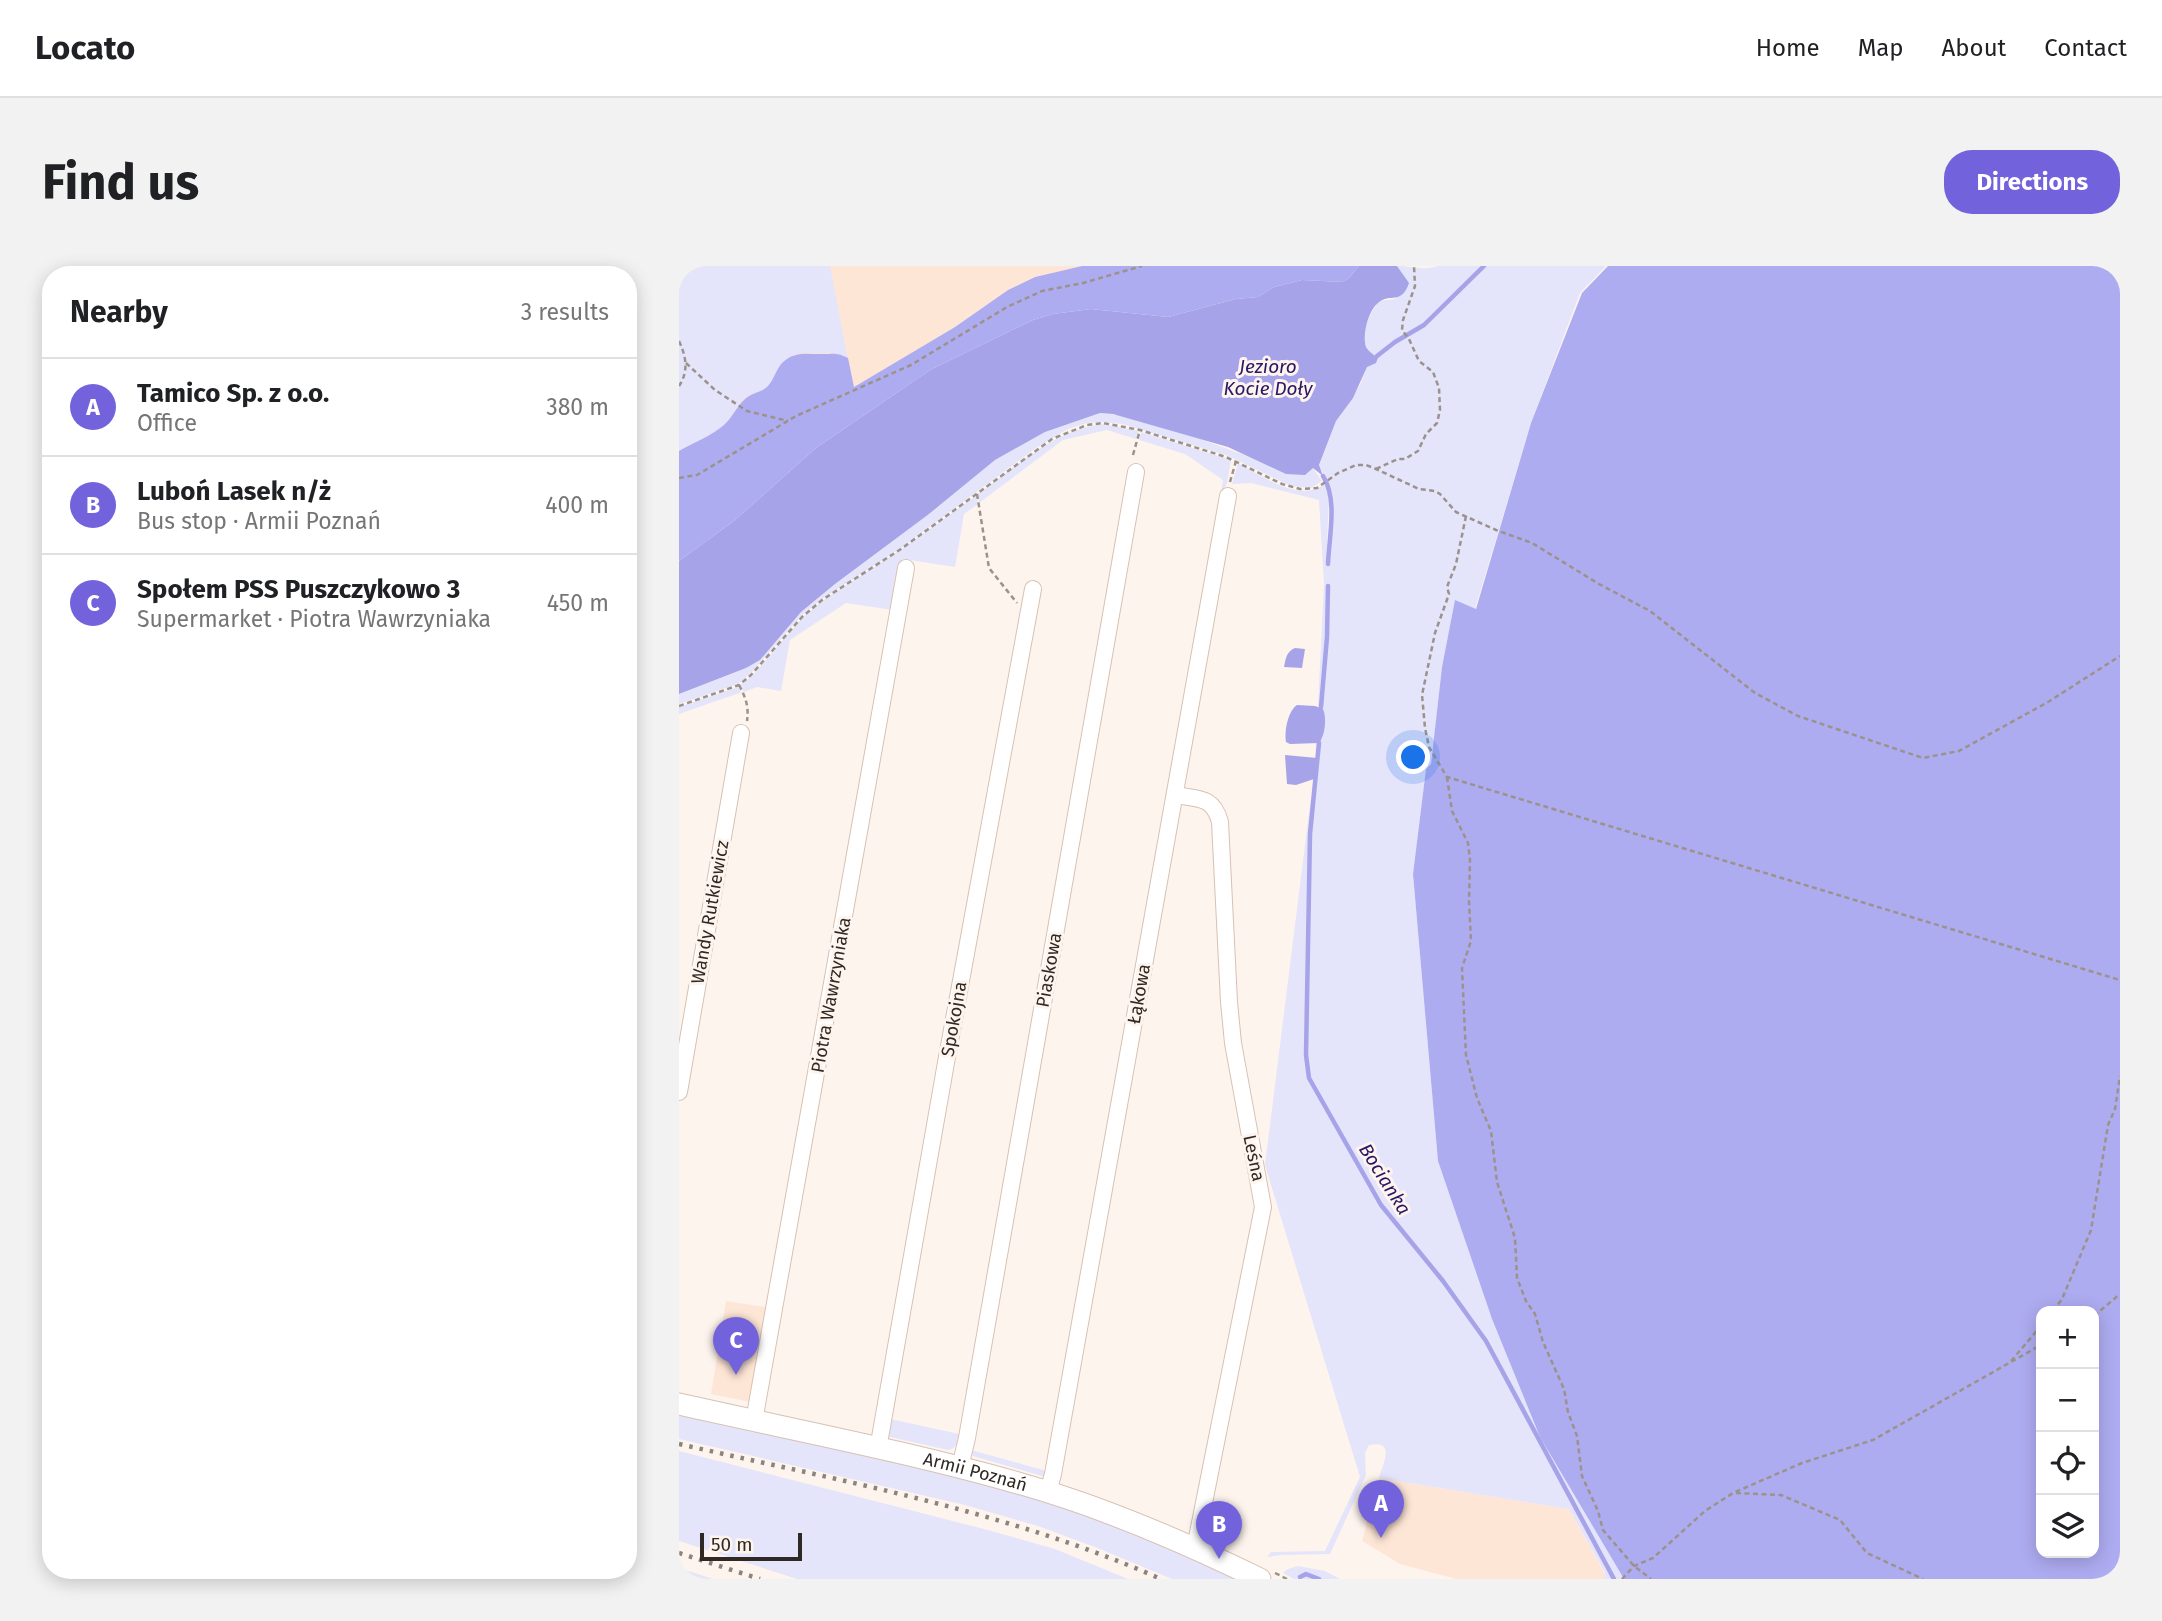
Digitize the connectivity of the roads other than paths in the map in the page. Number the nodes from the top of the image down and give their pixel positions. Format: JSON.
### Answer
{"nodes":[{"id":1,"x":1136,"y":472,"type":"dead end"},
{"id":2,"x":1229,"y":490,"type":"road end"},
{"id":3,"x":906,"y":568,"type":"dead end"},
{"id":4,"x":1033,"y":589,"type":"dead end"},
{"id":5,"x":743,"y":730,"type":"road end"},
{"id":6,"x":1175,"y":795,"type":"junction"},
{"id":7,"x":679,"y":1092,"type":"edge"},
{"id":8,"x":679,"y":1404,"type":"edge"},
{"id":9,"x":754,"y":1421,"type":"junction"},
{"id":10,"x":879,"y":1448,"type":"junction"},
{"id":11,"x":960,"y":1467,"type":"junction"},
{"id":12,"x":1048,"y":1492,"type":"junction"},
{"id":13,"x":1195,"y":1548,"type":"junction"},
{"id":14,"x":1260,"y":1579,"type":"edge"}],
"edges":[{"from":1,"to":11,"type":"street","name":"Piaskowa"},
{"from":2,"to":6,"type":"street","name":"Łąkowa"},
{"from":3,"to":9,"type":"street","name":"Piotra Wawrzyniaka"},
{"from":4,"to":10,"type":"street","name":"Spokojna"},
{"from":5,"to":7,"type":"street","name":"Wandy Rutkiewicz"},
{"from":6,"to":12,"type":"street","name":"Łąkowa"},
{"from":6,"to":13,"type":"street","name":"Leśna"},
{"from":8,"to":9,"type":"main road","name":"Armii Poznań"},
{"from":9,"to":10,"type":"main road","name":"Armii Poznań"},
{"from":10,"to":11,"type":"main road","name":"Armii Poznań"},
{"from":11,"to":12,"type":"main road","name":"Armii Poznań"},
{"from":12,"to":13,"type":"main road","name":"Armii Poznań"},
{"from":13,"to":14,"type":"main road","name":"Armii Poznań"}]}
